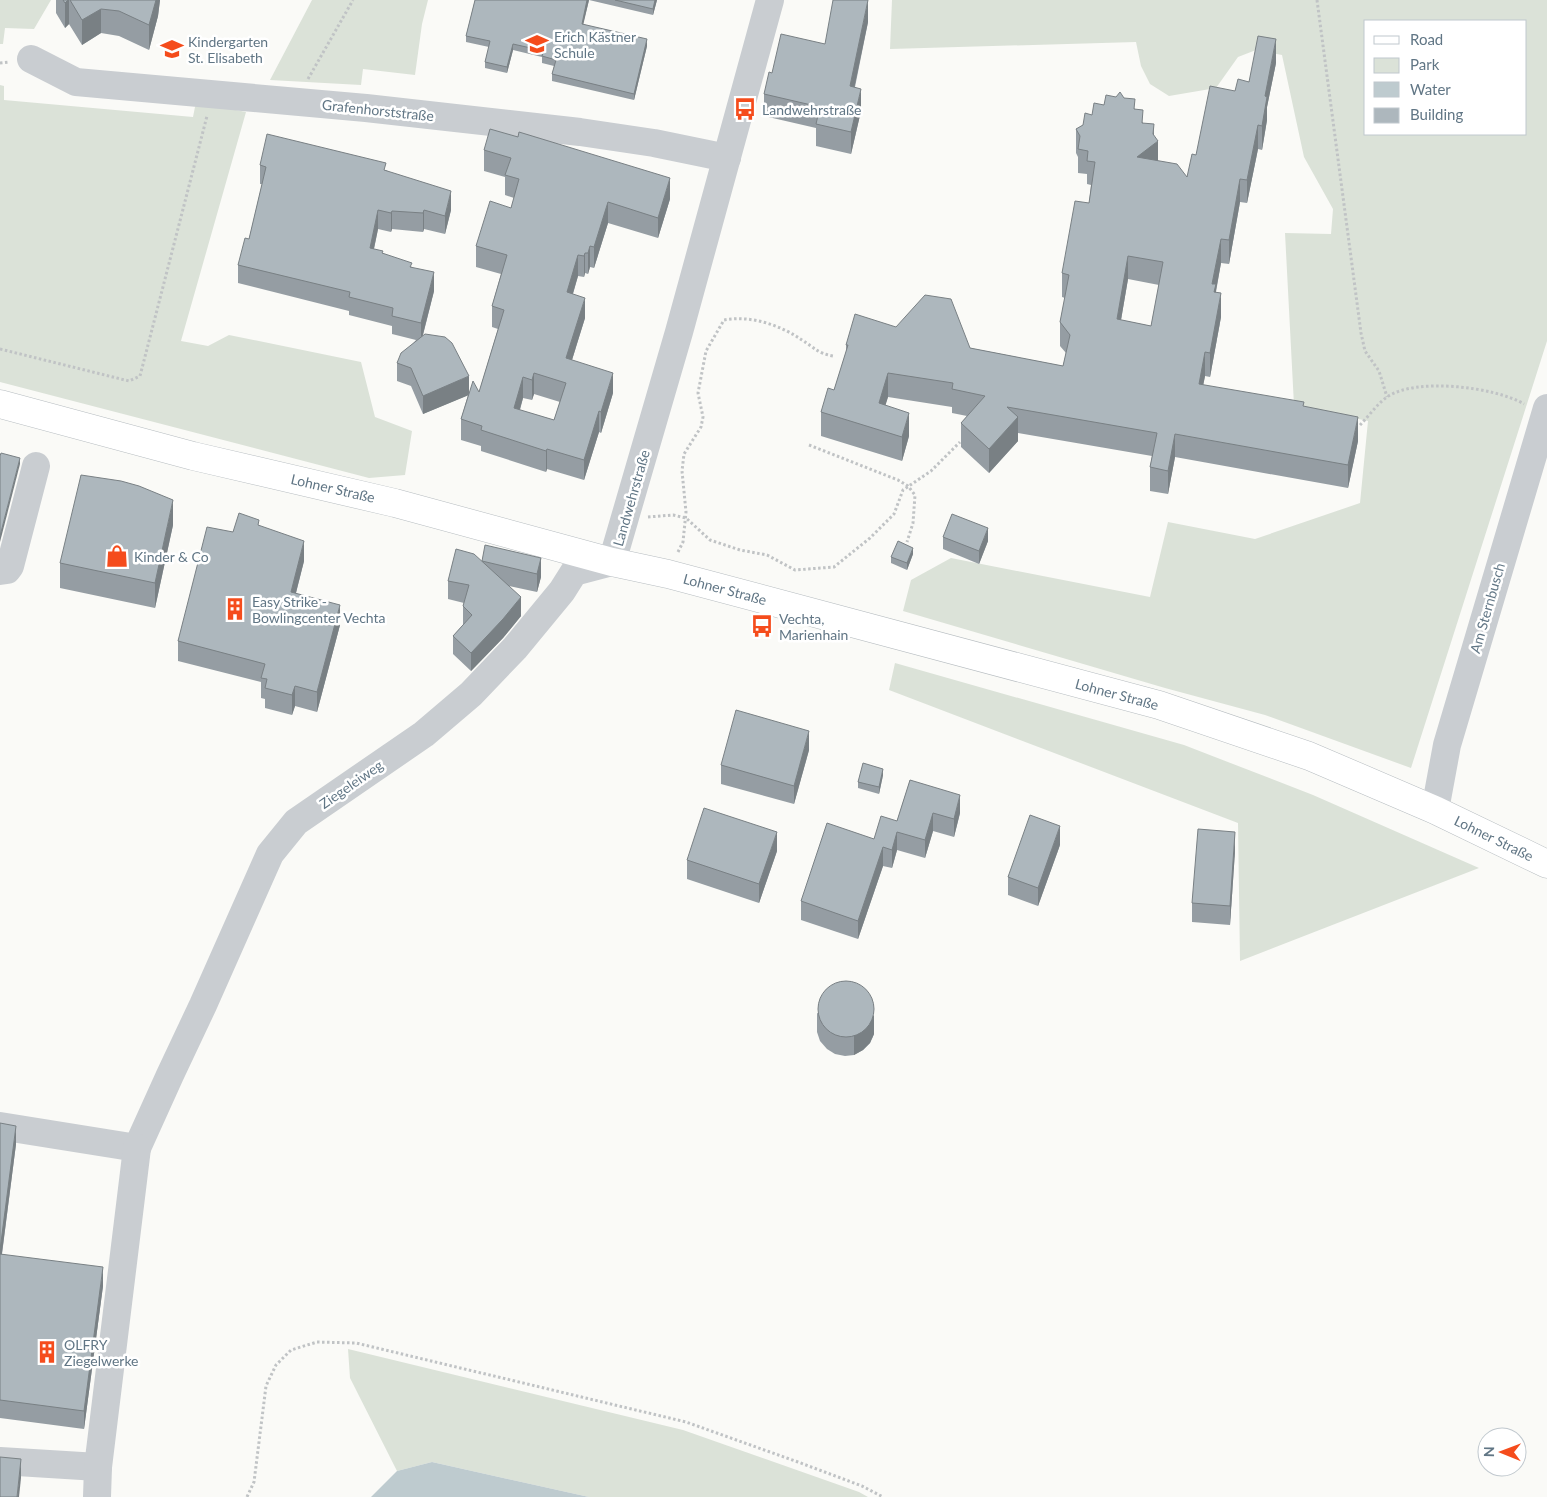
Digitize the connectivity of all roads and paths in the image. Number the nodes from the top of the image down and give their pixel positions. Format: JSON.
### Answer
{"nodes":[{"id":1,"x":353,"y":0,"type":"edge"},
{"id":2,"x":770,"y":0,"type":"edge"},
{"id":3,"x":1317,"y":0,"type":"edge"},
{"id":4,"x":31,"y":59,"type":"dead end"},
{"id":5,"x":213,"y":94,"type":"junction"},
{"id":6,"x":296,"y":101,"type":"junction"},
{"id":7,"x":727,"y":158,"type":"junction"},
{"id":8,"x":0,"y":349,"type":"edge"},
{"id":9,"x":833,"y":356,"type":"dead end"},
{"id":10,"x":1388,"y":397,"type":"junction"},
{"id":11,"x":0,"y":404,"type":"edge"},
{"id":12,"x":1546,"y":412,"type":"edge"},
{"id":13,"x":1360,"y":425,"type":"edge"},
{"id":14,"x":960,"y":442,"type":"edge"},
{"id":15,"x":809,"y":445,"type":"dead end"},
{"id":16,"x":36,"y":466,"type":"dead end"},
{"id":17,"x":908,"y":486,"type":"junction"},
{"id":18,"x":627,"y":512,"type":"junction"},
{"id":19,"x":686,"y":518,"type":"junction"},
{"id":20,"x":907,"y":542,"type":"dead end"},
{"id":21,"x":612,"y":562,"type":"junction"},
{"id":22,"x":0,"y":571,"type":"edge"},
{"id":23,"x":668,"y":574,"type":"junction"},
{"id":24,"x":1435,"y":810,"type":"junction"},
{"id":25,"x":1547,"y":864,"type":"edge"},
{"id":26,"x":0,"y":1126,"type":"edge"},
{"id":27,"x":137,"y":1148,"type":"junction"},
{"id":28,"x":0,"y":1461,"type":"edge"},
{"id":29,"x":98,"y":1467,"type":"junction"},
{"id":30,"x":97,"y":1497,"type":"edge"},
{"id":31,"x":247,"y":1497,"type":"edge"},
{"id":32,"x":883,"y":1497,"type":"edge"}],
"edges":[{"from":1,"to":6,"type":"path"},
{"from":2,"to":7,"type":"street","name":"Landwehrstraße"},
{"from":3,"to":10,"type":"path"},
{"from":4,"to":5,"type":"street","name":"Grafenhorststraße"},
{"from":5,"to":6,"type":"street","name":"Grafenhorststraße"},
{"from":5,"to":8,"type":"path"},
{"from":6,"to":7,"type":"street","name":"Grafenhorststraße"},
{"from":7,"to":18,"type":"street","name":"Landwehrstraße"},
{"from":9,"to":19,"type":"path"},
{"from":10,"to":12,"type":"path"},
{"from":10,"to":13,"type":"path"},
{"from":11,"to":21,"type":"main road","name":"Lohner Straße"},
{"from":12,"to":24,"type":"street","name":"Am Sternbusch"},
{"from":14,"to":17,"type":"path"},
{"from":15,"to":17,"type":"path"},
{"from":16,"to":22,"type":"street"},
{"from":17,"to":19,"type":"path"},
{"from":17,"to":20,"type":"path"},
{"from":18,"to":19,"type":"path"},
{"from":18,"to":21,"type":"street","name":"Landwehrstraße"},
{"from":19,"to":23,"type":"path"},
{"from":21,"to":23,"type":"main road","name":"Lohner Straße"},
{"from":21,"to":27,"type":"street","name":"Ziegeleiweg"},
{"from":23,"to":24,"type":"main road","name":"Lohner Straße"},
{"from":24,"to":25,"type":"main road","name":"Lohner Straße"},
{"from":26,"to":27,"type":"street"},
{"from":27,"to":29,"type":"street","name":"Ziegeleiweg"},
{"from":28,"to":29,"type":"street"},
{"from":29,"to":30,"type":"street","name":"Ziegeleiweg"},
{"from":31,"to":32,"type":"path"}]}
